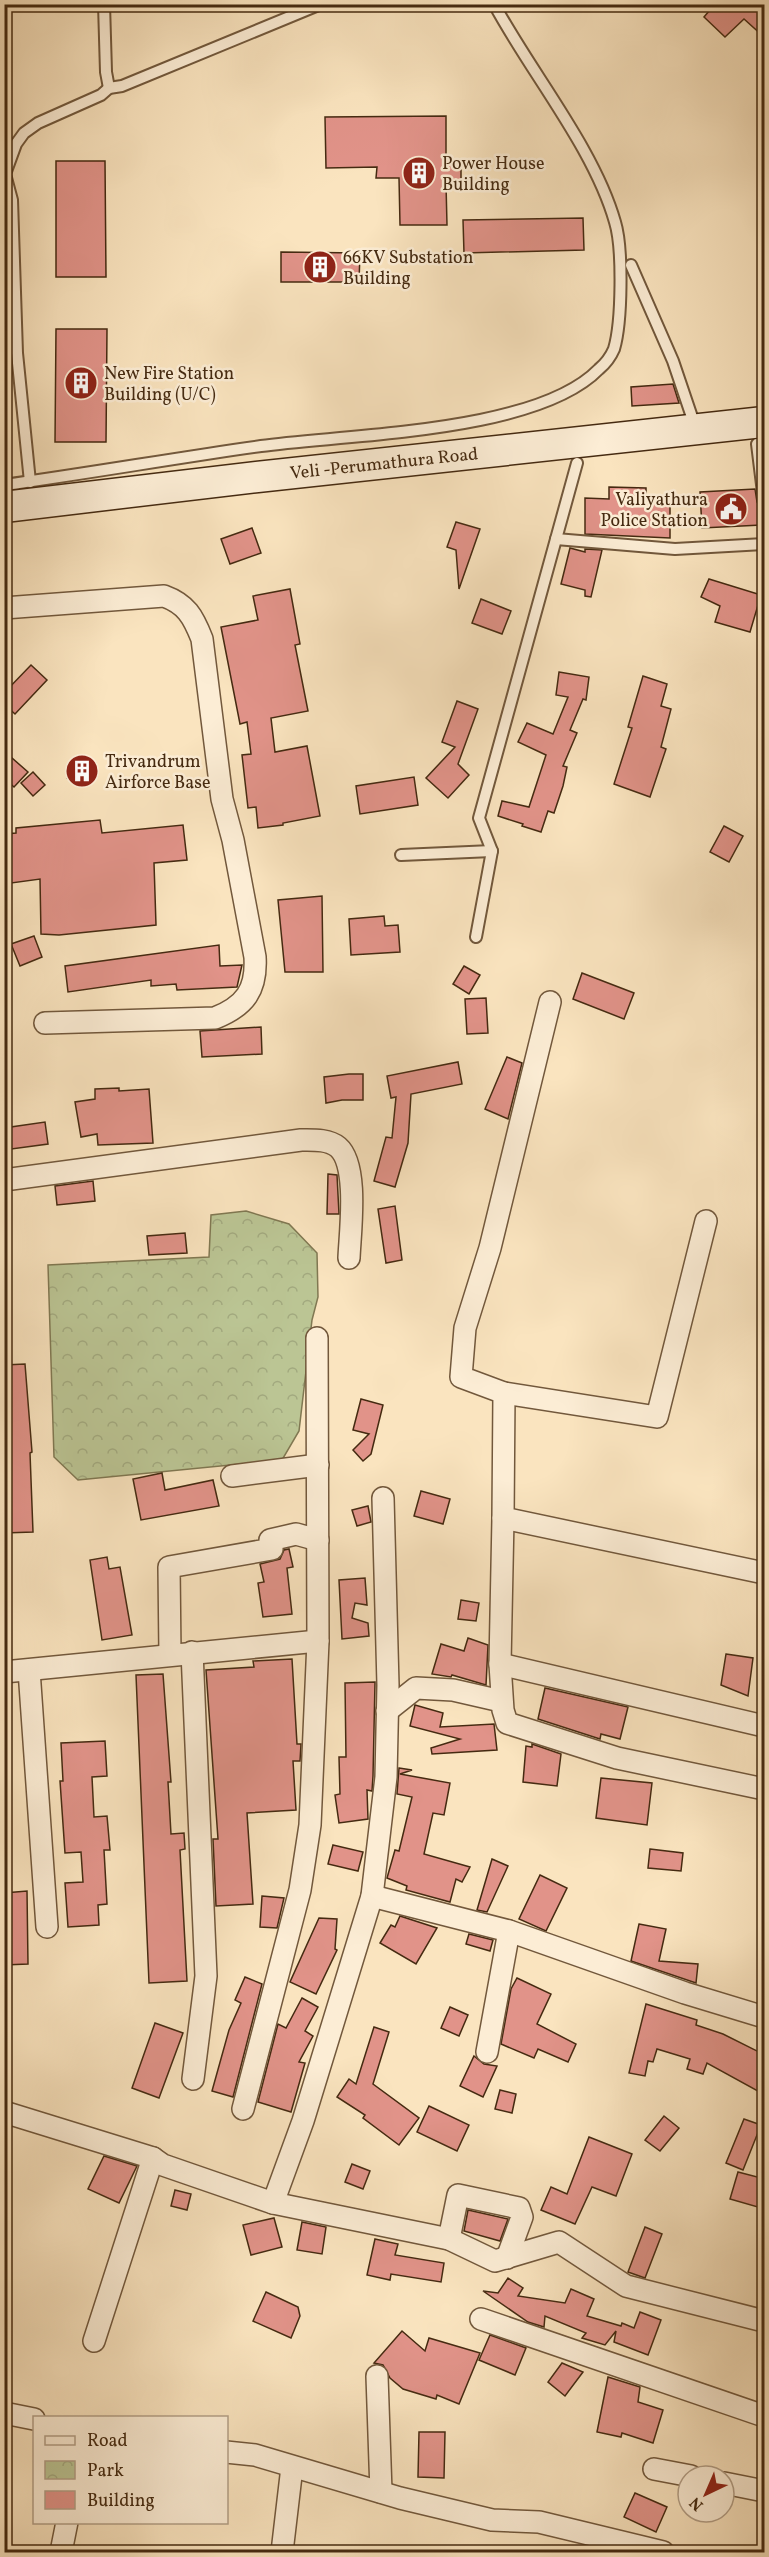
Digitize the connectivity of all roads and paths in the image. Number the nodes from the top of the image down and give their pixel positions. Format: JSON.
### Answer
{"nodes":[{"id":1,"x":104,"y":4,"type":"edge"},
{"id":2,"x":321,"y":4,"type":"edge"},
{"id":3,"x":494,"y":4,"type":"edge"},
{"id":4,"x":109,"y":87,"type":"junction"},
{"id":5,"x":5,"y":174,"type":"edge"},
{"id":6,"x":631,"y":265,"type":"dead end"},
{"id":7,"x":697,"y":431,"type":"junction"},
{"id":8,"x":762,"y":437,"type":"edge"},
{"id":9,"x":577,"y":463,"type":"junction"},
{"id":10,"x":30,"y":482,"type":"junction"},
{"id":11,"x":4,"y":485,"type":"edge"},
{"id":12,"x":765,"y":501,"type":"edge"},
{"id":13,"x":4,"y":507,"type":"edge"},
{"id":14,"x":4,"y":523,"type":"edge"},
{"id":15,"x":556,"y":539,"type":"junction"},
{"id":16,"x":765,"y":544,"type":"edge"},
{"id":17,"x":4,"y":608,"type":"edge"},
{"id":18,"x":492,"y":851,"type":"junction"},
{"id":19,"x":401,"y":855,"type":"dead end"},
{"id":20,"x":476,"y":937,"type":"dead end"},
{"id":21,"x":550,"y":1002,"type":"dead end"},
{"id":22,"x":45,"y":1023,"type":"dead end"},
{"id":23,"x":4,"y":1180,"type":"edge"},
{"id":24,"x":706,"y":1221,"type":"dead end"},
{"id":25,"x":349,"y":1258,"type":"dead end"},
{"id":26,"x":317,"y":1338,"type":"dead end"},
{"id":27,"x":504,"y":1393,"type":"junction"},
{"id":28,"x":318,"y":1465,"type":"junction"},
{"id":29,"x":232,"y":1476,"type":"dead end"},
{"id":30,"x":383,"y":1498,"type":"dead end"},
{"id":31,"x":503,"y":1518,"type":"junction"},
{"id":32,"x":318,"y":1540,"type":"junction"},
{"id":33,"x":765,"y":1573,"type":"edge"},
{"id":34,"x":318,"y":1641,"type":"junction"},
{"id":35,"x":192,"y":1652,"type":"junction"},
{"id":36,"x":170,"y":1655,"type":"junction"},
{"id":37,"x":500,"y":1664,"type":"junction"},
{"id":38,"x":29,"y":1670,"type":"junction"},
{"id":39,"x":4,"y":1672,"type":"edge"},
{"id":40,"x":501,"y":1701,"type":"junction"},
{"id":41,"x":387,"y":1711,"type":"junction"},
{"id":42,"x":765,"y":1726,"type":"edge"},
{"id":43,"x":765,"y":1790,"type":"edge"},
{"id":44,"x":372,"y":1896,"type":"junction"},
{"id":45,"x":47,"y":1928,"type":"dead end"},
{"id":46,"x":509,"y":1931,"type":"junction"},
{"id":47,"x":765,"y":2017,"type":"edge"},
{"id":48,"x":487,"y":2052,"type":"dead end"},
{"id":49,"x":193,"y":2079,"type":"dead end"},
{"id":50,"x":243,"y":2109,"type":"dead end"},
{"id":51,"x":4,"y":2112,"type":"edge"},
{"id":52,"x":153,"y":2158,"type":"junction"},
{"id":53,"x":273,"y":2203,"type":"junction"},
{"id":54,"x":449,"y":2239,"type":"junction"},
{"id":55,"x":507,"y":2258,"type":"junction"},
{"id":56,"x":481,"y":2319,"type":"dead end"},
{"id":57,"x":765,"y":2321,"type":"edge"},
{"id":58,"x":94,"y":2341,"type":"dead end"},
{"id":59,"x":377,"y":2376,"type":"dead end"},
{"id":60,"x":4,"y":2413,"type":"edge"},
{"id":61,"x":765,"y":2416,"type":"edge"},
{"id":62,"x":33,"y":2419,"type":"edge"},
{"id":63,"x":228,"y":2452,"type":"edge"},
{"id":64,"x":292,"y":2467,"type":"junction"},
{"id":65,"x":654,"y":2469,"type":"dead end"},
{"id":66,"x":676,"y":2473,"type":"edge"},
{"id":67,"x":736,"y":2485,"type":"edge"},
{"id":68,"x":765,"y":2491,"type":"edge"},
{"id":69,"x":381,"y":2492,"type":"junction"},
{"id":70,"x":68,"y":2524,"type":"edge"},
{"id":71,"x":62,"y":2553,"type":"edge"},
{"id":72,"x":282,"y":2553,"type":"edge"},
{"id":73,"x":663,"y":2553,"type":"edge"}],
"edges":[{"from":1,"to":4,"type":"lane"},
{"from":2,"to":4,"type":"lane"},
{"from":3,"to":10,"type":"lane"},
{"from":4,"to":5,"type":"lane"},
{"from":5,"to":10,"type":"lane"},
{"from":6,"to":7,"type":"lane"},
{"from":7,"to":8,"type":"main road","name":"Veli -Perumathura Road"},
{"from":7,"to":13,"type":"main road","name":"Veli -Perumathura Road"},
{"from":8,"to":9,"type":"main road"},
{"from":8,"to":12,"type":"lane"},
{"from":9,"to":14,"type":"main road"},
{"from":9,"to":15,"type":"lane"},
{"from":10,"to":11,"type":"lane"},
{"from":15,"to":16,"type":"lane"},
{"from":15,"to":18,"type":"lane"},
{"from":17,"to":22,"type":"street"},
{"from":18,"to":19,"type":"lane"},
{"from":18,"to":20,"type":"lane"},
{"from":21,"to":27,"type":"street"},
{"from":23,"to":25,"type":"street"},
{"from":24,"to":27,"type":"street"},
{"from":26,"to":28,"type":"street"},
{"from":27,"to":31,"type":"street"},
{"from":28,"to":29,"type":"street"},
{"from":28,"to":32,"type":"street"},
{"from":30,"to":41,"type":"street"},
{"from":31,"to":33,"type":"street"},
{"from":31,"to":37,"type":"street"},
{"from":32,"to":34,"type":"street"},
{"from":32,"to":36,"type":"street"},
{"from":34,"to":35,"type":"street"},
{"from":34,"to":50,"type":"street"},
{"from":35,"to":36,"type":"street"},
{"from":35,"to":49,"type":"street"},
{"from":36,"to":38,"type":"street"},
{"from":37,"to":40,"type":"street"},
{"from":37,"to":42,"type":"street"},
{"from":38,"to":39,"type":"street"},
{"from":38,"to":45,"type":"street"},
{"from":40,"to":41,"type":"street"},
{"from":40,"to":43,"type":"street"},
{"from":41,"to":44,"type":"street"},
{"from":44,"to":46,"type":"street"},
{"from":44,"to":53,"type":"street"},
{"from":46,"to":47,"type":"street"},
{"from":46,"to":48,"type":"street"},
{"from":51,"to":52,"type":"street"},
{"from":52,"to":53,"type":"street"},
{"from":52,"to":58,"type":"street"},
{"from":53,"to":54,"type":"street"},
{"from":54,"to":55,"type":"street"},
{"from":54,"to":55,"type":"street"},
{"from":55,"to":57,"type":"street"},
{"from":56,"to":61,"type":"street"},
{"from":59,"to":69,"type":"street"},
{"from":60,"to":62,"type":"street"},
{"from":63,"to":64,"type":"street"},
{"from":64,"to":69,"type":"street"},
{"from":64,"to":72,"type":"street"},
{"from":65,"to":66,"type":"street"},
{"from":67,"to":68,"type":"street"},
{"from":69,"to":73,"type":"street"},
{"from":70,"to":71,"type":"street"}]}
